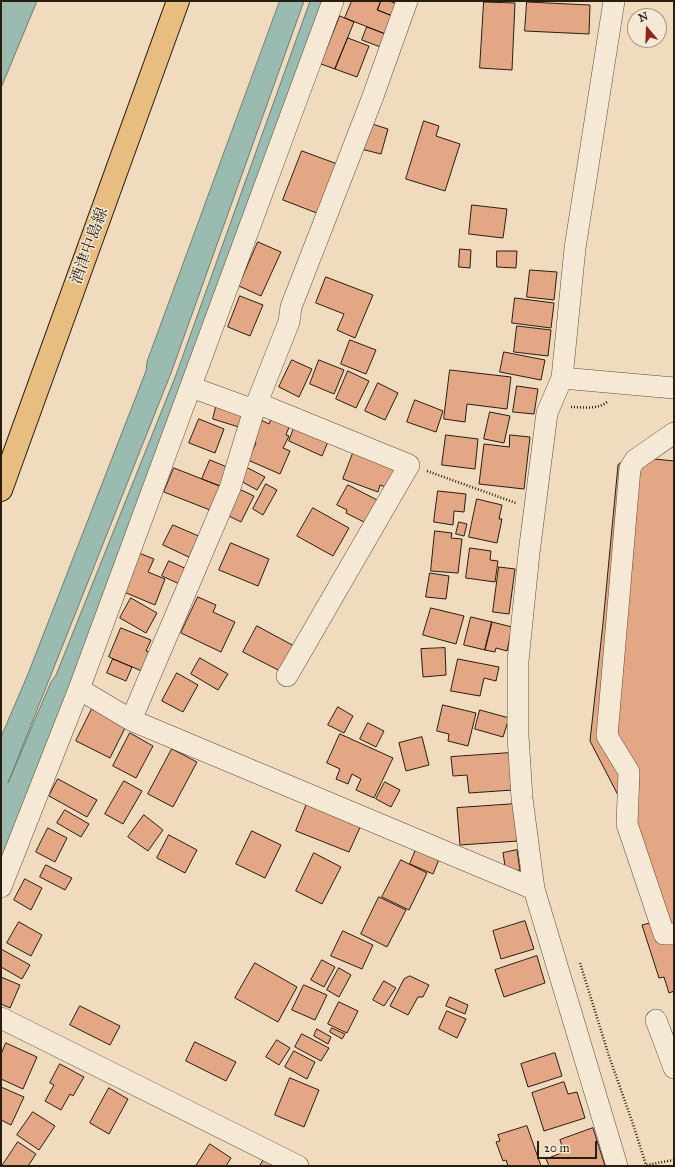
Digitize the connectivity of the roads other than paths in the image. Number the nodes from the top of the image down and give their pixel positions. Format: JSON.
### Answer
{"nodes":[{"id":1,"x":178,"y":1,"type":"edge"},
{"id":2,"x":333,"y":1,"type":"edge"},
{"id":3,"x":407,"y":1,"type":"edge"},
{"id":4,"x":614,"y":1,"type":"edge"},
{"id":5,"x":562,"y":378,"type":"junction"},
{"id":6,"x":191,"y":386,"type":"junction"},
{"id":7,"x":674,"y":388,"type":"edge"},
{"id":8,"x":256,"y":406,"type":"junction"},
{"id":9,"x":674,"y":432,"type":"edge"},
{"id":10,"x":1,"y":490,"type":"edge"},
{"id":11,"x":286,"y":676,"type":"dead end"},
{"id":12,"x":79,"y":690,"type":"junction"},
{"id":13,"x":131,"y":720,"type":"junction"},
{"id":14,"x":1,"y":887,"type":"edge"},
{"id":15,"x":534,"y":889,"type":"junction"},
{"id":16,"x":674,"y":934,"type":"edge"},
{"id":17,"x":1,"y":1018,"type":"edge"},
{"id":18,"x":656,"y":1020,"type":"dead end"},
{"id":19,"x":674,"y":1068,"type":"edge"},
{"id":20,"x":294,"y":1165,"type":"edge"},
{"id":21,"x":617,"y":1166,"type":"edge"}],
"edges":[{"from":1,"to":10,"type":"main road","name":"酒津中島線"},
{"from":2,"to":6,"type":"street"},
{"from":3,"to":8,"type":"street"},
{"from":4,"to":5,"type":"street"},
{"from":5,"to":7,"type":"street"},
{"from":5,"to":15,"type":"street"},
{"from":6,"to":8,"type":"street"},
{"from":6,"to":12,"type":"street"},
{"from":8,"to":11,"type":"street"},
{"from":8,"to":13,"type":"street"},
{"from":9,"to":16,"type":"street"},
{"from":12,"to":13,"type":"street"},
{"from":12,"to":14,"type":"street"},
{"from":13,"to":15,"type":"street"},
{"from":15,"to":21,"type":"street"},
{"from":17,"to":20,"type":"street"},
{"from":18,"to":19,"type":"street"}]}
